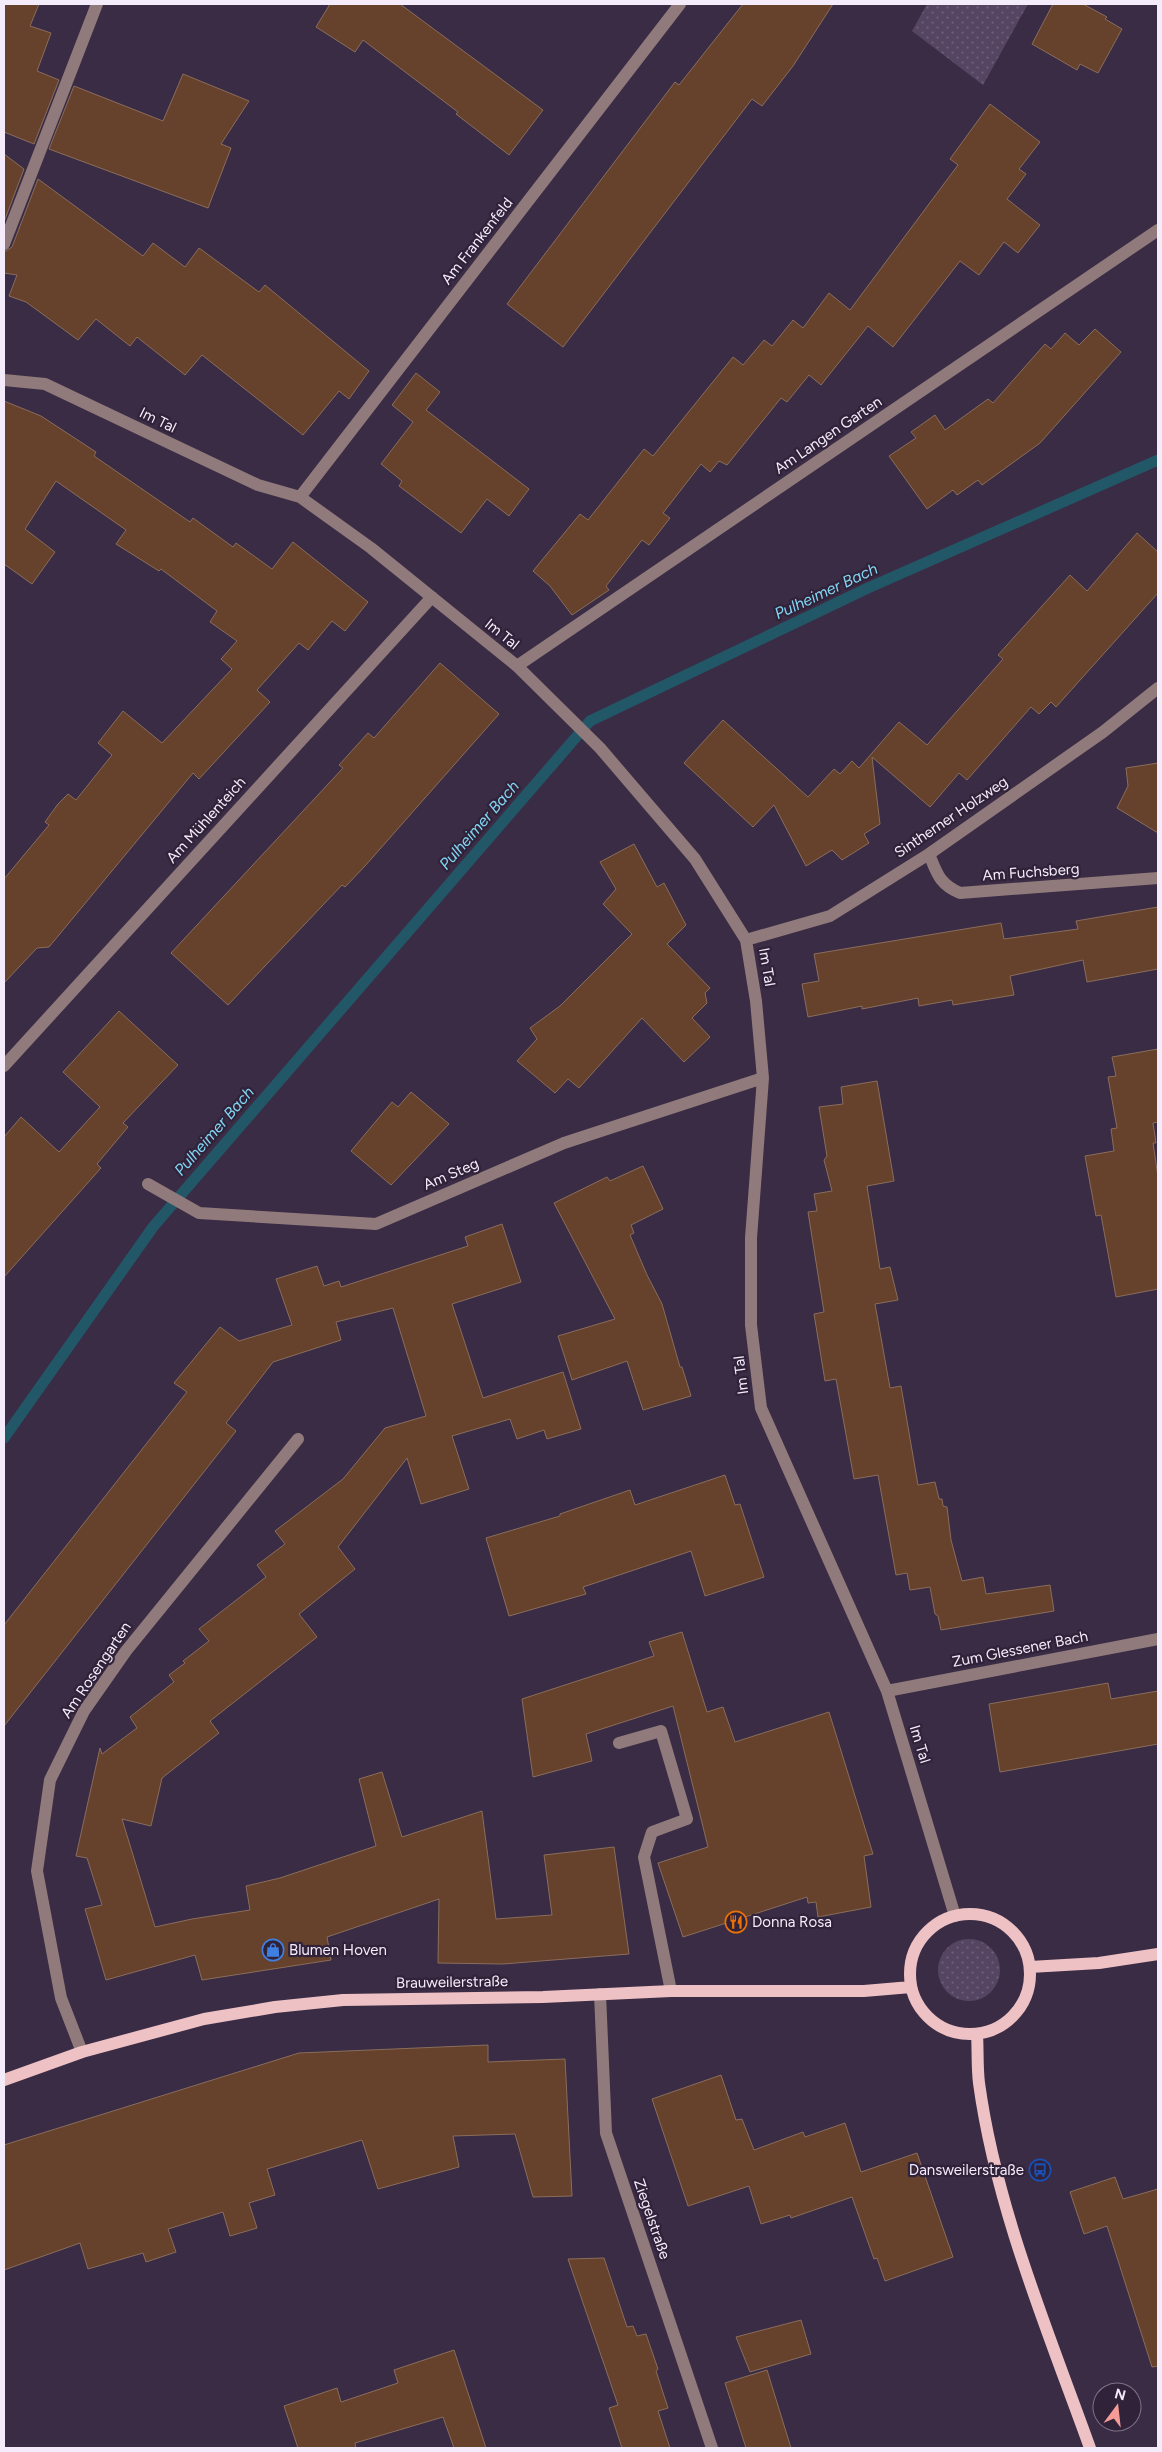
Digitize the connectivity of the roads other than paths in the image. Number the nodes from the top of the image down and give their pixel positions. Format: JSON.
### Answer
{"nodes":[{"id":1,"x":97,"y":4,"type":"edge"},
{"id":2,"x":680,"y":4,"type":"edge"},
{"id":3,"x":1158,"y":230,"type":"edge"},
{"id":4,"x":4,"y":244,"type":"edge"},
{"id":5,"x":4,"y":380,"type":"edge"},
{"id":6,"x":300,"y":497,"type":"junction"},
{"id":7,"x":432,"y":597,"type":"junction"},
{"id":8,"x":517,"y":666,"type":"junction"},
{"id":9,"x":1158,"y":688,"type":"edge"},
{"id":10,"x":929,"y":854,"type":"junction"},
{"id":11,"x":1158,"y":878,"type":"edge"},
{"id":12,"x":746,"y":940,"type":"junction"},
{"id":13,"x":4,"y":1066,"type":"edge"},
{"id":14,"x":763,"y":1078,"type":"junction"},
{"id":15,"x":148,"y":1184,"type":"dead end"},
{"id":16,"x":298,"y":1439,"type":"dead end"},
{"id":17,"x":1158,"y":1639,"type":"edge"},
{"id":18,"x":887,"y":1691,"type":"junction"},
{"id":19,"x":619,"y":1743,"type":"dead end"},
{"id":20,"x":954,"y":1916,"type":"junction"},
{"id":21,"x":1158,"y":1954,"type":"edge"},
{"id":22,"x":1030,"y":1967,"type":"junction"},
{"id":23,"x":911,"y":1987,"type":"junction"},
{"id":24,"x":670,"y":1991,"type":"junction"},
{"id":25,"x":600,"y":1994,"type":"junction"},
{"id":26,"x":977,"y":2034,"type":"junction"},
{"id":27,"x":82,"y":2052,"type":"junction"},
{"id":28,"x":4,"y":2080,"type":"edge"},
{"id":29,"x":712,"y":2448,"type":"edge"},
{"id":30,"x":1090,"y":2448,"type":"edge"}],
"edges":[{"from":1,"to":4,"type":"street"},
{"from":2,"to":6,"type":"street","name":"Am Frankenfeld"},
{"from":3,"to":8,"type":"street","name":"Am Langen Garten"},
{"from":5,"to":6,"type":"street","name":"Im Tal"},
{"from":6,"to":7,"type":"street","name":"Im Tal"},
{"from":7,"to":8,"type":"street","name":"Im Tal"},
{"from":7,"to":13,"type":"street","name":"Am Mühlenteich"},
{"from":8,"to":12,"type":"street","name":"Im Tal"},
{"from":9,"to":10,"type":"street","name":"Sintherner Holzweg"},
{"from":10,"to":11,"type":"street","name":"Am Fuchsberg"},
{"from":10,"to":12,"type":"street","name":"Sintherner Holzweg"},
{"from":12,"to":14,"type":"street","name":"Im Tal"},
{"from":14,"to":15,"type":"street","name":"Am Steg"},
{"from":14,"to":18,"type":"street","name":"Im Tal"},
{"from":16,"to":27,"type":"street","name":"Am Rosengarten"},
{"from":17,"to":18,"type":"street","name":"Zum Glessener Bach"},
{"from":18,"to":20,"type":"street","name":"Im Tal"},
{"from":19,"to":24,"type":"street"},
{"from":20,"to":22,"type":"main road"},
{"from":20,"to":23,"type":"main road"},
{"from":21,"to":22,"type":"main road"},
{"from":22,"to":26,"type":"main road"},
{"from":23,"to":24,"type":"main road","name":"Brauweilerstraße"},
{"from":23,"to":26,"type":"main road"},
{"from":24,"to":25,"type":"main road","name":"Brauweilerstraße"},
{"from":25,"to":27,"type":"main road","name":"Brauweilerstraße"},
{"from":25,"to":29,"type":"street","name":"Ziegelstraße"},
{"from":26,"to":30,"type":"main road"},
{"from":27,"to":28,"type":"main road","name":"Brauweilerstraße"}]}
